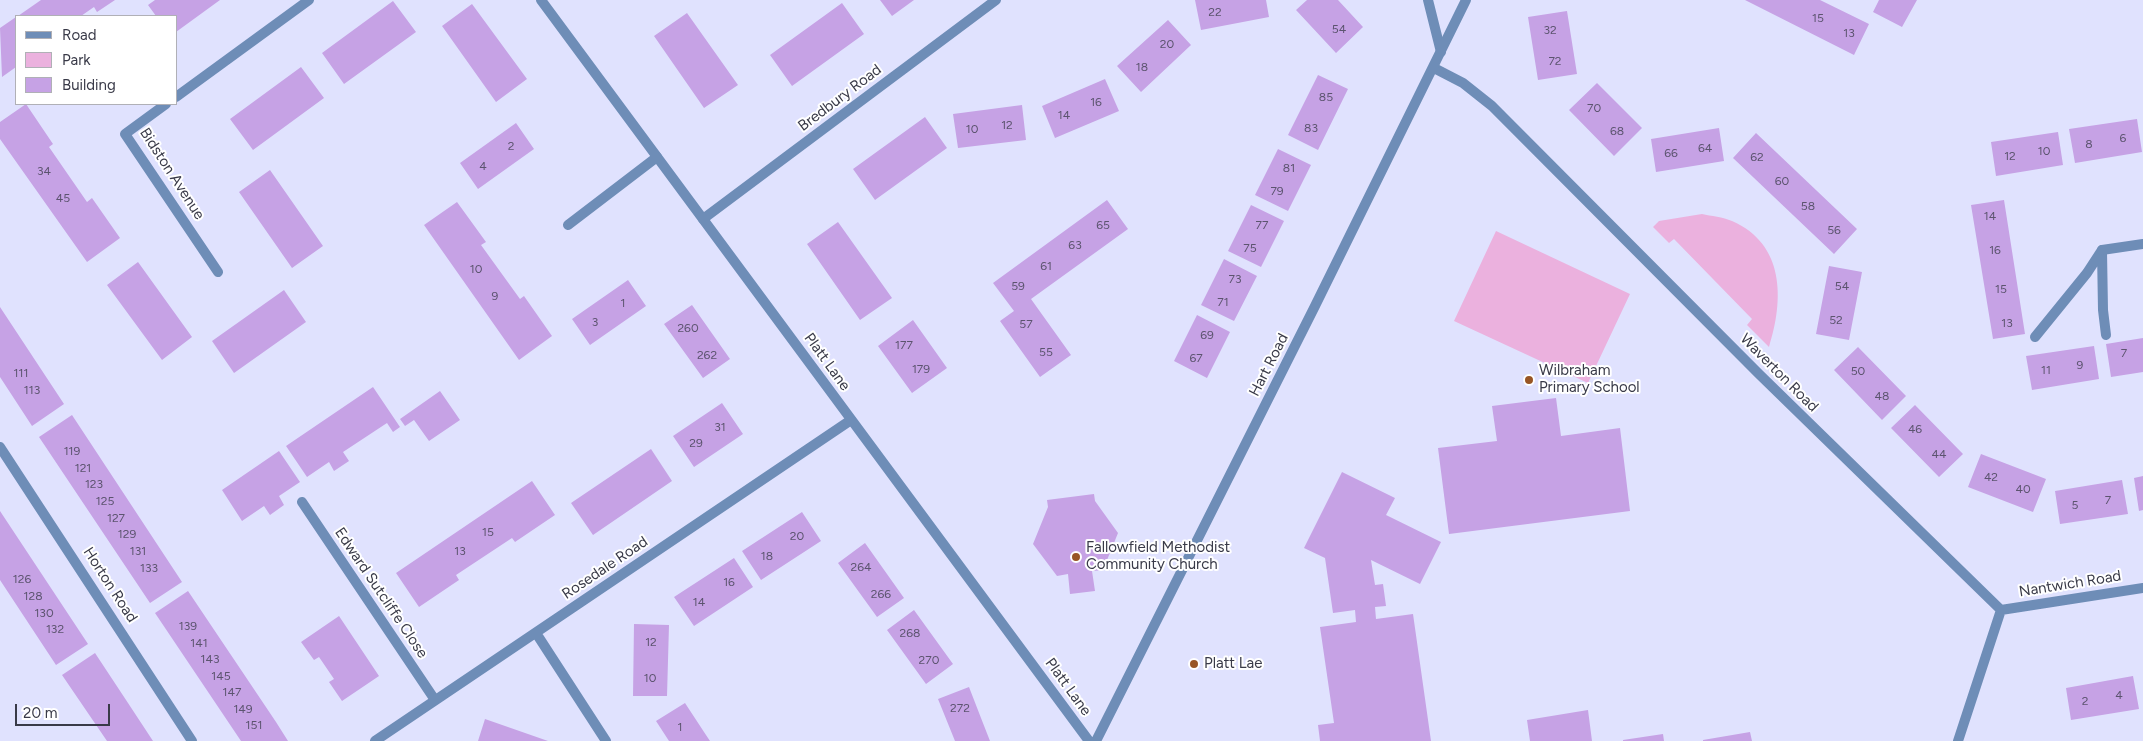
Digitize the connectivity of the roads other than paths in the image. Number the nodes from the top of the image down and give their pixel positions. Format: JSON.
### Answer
{"nodes":[{"id":1,"x":309,"y":0,"type":"edge"},
{"id":2,"x":541,"y":0,"type":"edge"},
{"id":3,"x":996,"y":0,"type":"edge"},
{"id":4,"x":1428,"y":0,"type":"edge"},
{"id":5,"x":1466,"y":0,"type":"edge"},
{"id":6,"x":1441,"y":52,"type":"junction"},
{"id":7,"x":1434,"y":68,"type":"junction"},
{"id":8,"x":178,"y":96,"type":"edge"},
{"id":9,"x":165,"y":105,"type":"edge"},
{"id":10,"x":657,"y":157,"type":"junction"},
{"id":11,"x":703,"y":219,"type":"junction"},
{"id":12,"x":568,"y":225,"type":"dead end"},
{"id":13,"x":2143,"y":244,"type":"edge"},
{"id":14,"x":2102,"y":250,"type":"junction"},
{"id":15,"x":218,"y":272,"type":"dead end"},
{"id":16,"x":2106,"y":335,"type":"dead end"},
{"id":17,"x":2035,"y":337,"type":"dead end"},
{"id":18,"x":851,"y":420,"type":"junction"},
{"id":19,"x":0,"y":447,"type":"edge"},
{"id":20,"x":302,"y":502,"type":"dead end"},
{"id":21,"x":2143,"y":588,"type":"edge"},
{"id":22,"x":2001,"y":610,"type":"junction"},
{"id":23,"x":536,"y":633,"type":"junction"},
{"id":24,"x":435,"y":700,"type":"junction"},
{"id":25,"x":192,"y":741,"type":"edge"},
{"id":26,"x":375,"y":741,"type":"edge"},
{"id":27,"x":606,"y":741,"type":"edge"},
{"id":28,"x":1088,"y":741,"type":"edge"},
{"id":29,"x":1096,"y":741,"type":"edge"},
{"id":30,"x":1958,"y":741,"type":"edge"}],
"edges":[{"from":1,"to":8,"type":"street"},
{"from":2,"to":10,"type":"street","name":"Platt Lane"},
{"from":3,"to":11,"type":"street","name":"Bredbury Road"},
{"from":4,"to":6,"type":"street"},
{"from":5,"to":6,"type":"street","name":"Hart Road"},
{"from":6,"to":7,"type":"street","name":"Hart Road"},
{"from":7,"to":22,"type":"street","name":"Waverton Road"},
{"from":7,"to":29,"type":"street","name":"Hart Road"},
{"from":9,"to":15,"type":"street","name":"Bidston Avenue"},
{"from":10,"to":11,"type":"street","name":"Platt Lane"},
{"from":10,"to":12,"type":"street"},
{"from":11,"to":18,"type":"street","name":"Platt Lane"},
{"from":13,"to":14,"type":"street"},
{"from":14,"to":16,"type":"street"},
{"from":14,"to":17,"type":"street"},
{"from":18,"to":23,"type":"street","name":"Rosedale Road"},
{"from":18,"to":28,"type":"street","name":"Platt Lane"},
{"from":19,"to":25,"type":"street","name":"Horton Road"},
{"from":20,"to":24,"type":"street","name":"Edward Sutcliffe Close"},
{"from":21,"to":22,"type":"street","name":"Nantwich Road"},
{"from":22,"to":30,"type":"street"},
{"from":23,"to":24,"type":"street","name":"Rosedale Road"},
{"from":23,"to":27,"type":"street"},
{"from":24,"to":26,"type":"street","name":"Rosedale Road"}]}
